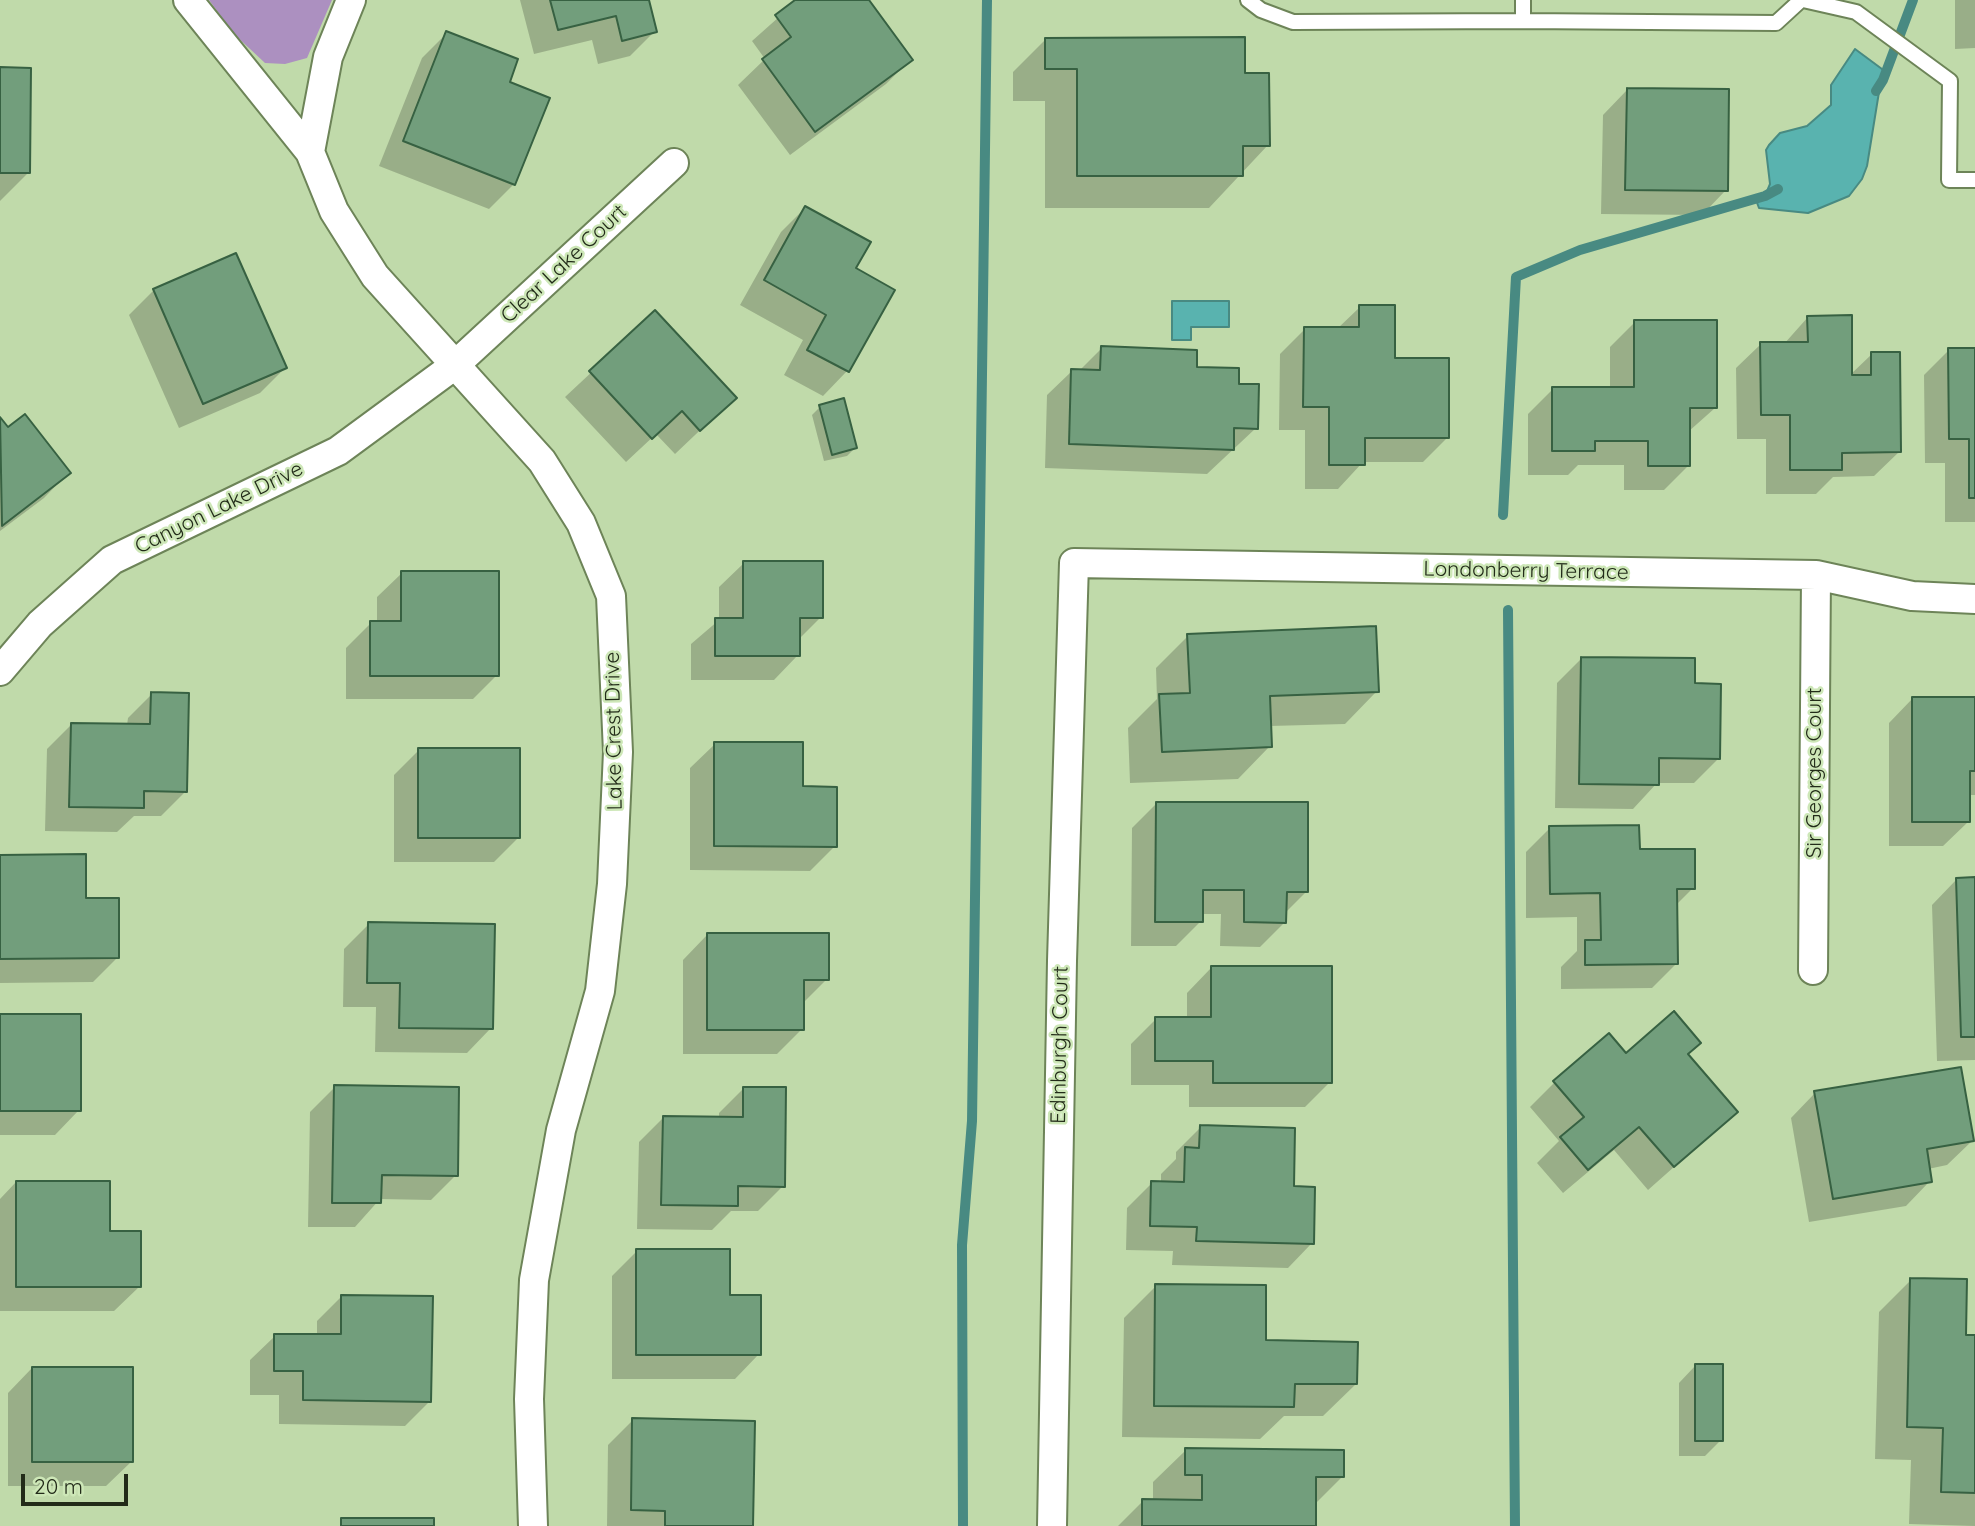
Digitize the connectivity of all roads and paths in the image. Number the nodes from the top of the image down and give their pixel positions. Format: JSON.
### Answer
{"nodes":[{"id":1,"x":188,"y":0,"type":"edge"},
{"id":2,"x":351,"y":0,"type":"edge"},
{"id":3,"x":1248,"y":0,"type":"edge"},
{"id":4,"x":1523,"y":0,"type":"edge"},
{"id":5,"x":1802,"y":0,"type":"edge"},
{"id":6,"x":1523,"y":21,"type":"junction"},
{"id":7,"x":310,"y":152,"type":"junction"},
{"id":8,"x":674,"y":163,"type":"dead end"},
{"id":9,"x":1975,"y":180,"type":"edge"},
{"id":10,"x":455,"y":365,"type":"junction"},
{"id":11,"x":1074,"y":563,"type":"joint"},
{"id":12,"x":1816,"y":575,"type":"junction"},
{"id":13,"x":1975,"y":599,"type":"edge"},
{"id":14,"x":0,"y":671,"type":"edge"},
{"id":15,"x":1813,"y":970,"type":"dead end"},
{"id":16,"x":533,"y":1526,"type":"edge"},
{"id":17,"x":1052,"y":1526,"type":"edge"}],
"edges":[{"from":1,"to":7,"type":"street","name":"Lake Crest Drive"},
{"from":2,"to":7,"type":"street"},
{"from":3,"to":6,"type":"lane"},
{"from":4,"to":6,"type":"lane"},
{"from":5,"to":6,"type":"lane"},
{"from":5,"to":9,"type":"lane"},
{"from":7,"to":10,"type":"street","name":"Lake Crest Drive"},
{"from":8,"to":10,"type":"street","name":"Clear Lake Court"},
{"from":10,"to":14,"type":"street","name":"Canyon Lake Drive"},
{"from":10,"to":16,"type":"street","name":"Lake Crest Drive"},
{"from":11,"to":12,"type":"street","name":"Londonberry Terrace"},
{"from":11,"to":17,"type":"street","name":"Edinburgh Court"},
{"from":12,"to":13,"type":"street","name":"Londonberry Terrace"},
{"from":12,"to":15,"type":"street","name":"Sir Georges Court"}]}
